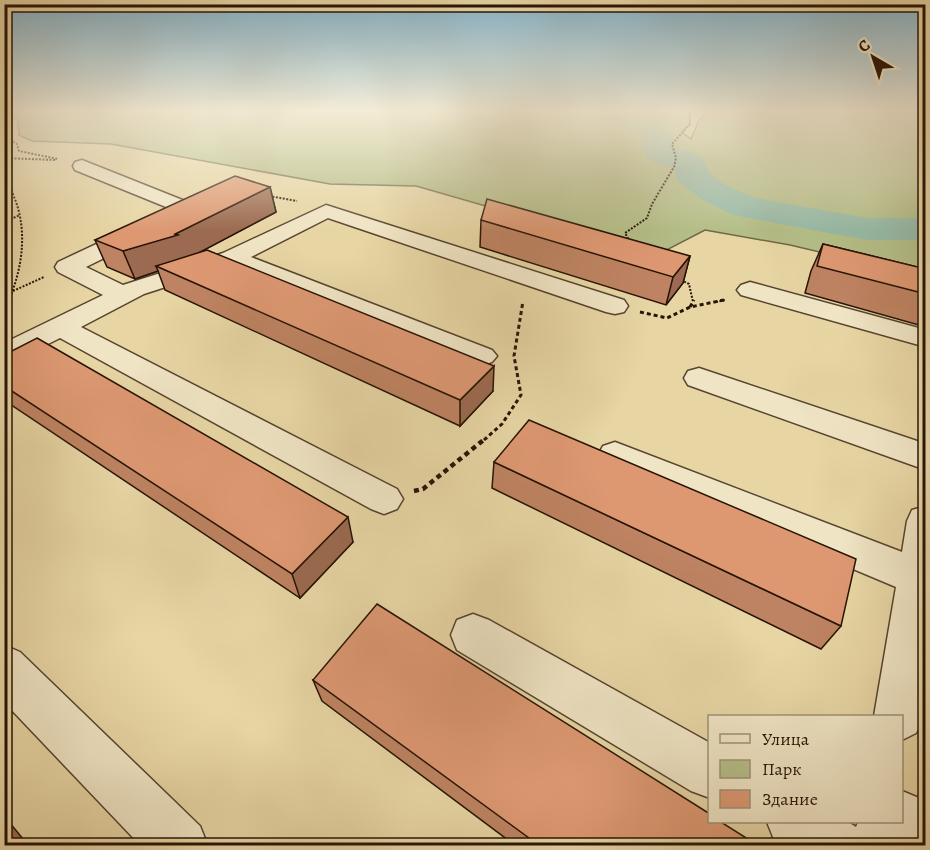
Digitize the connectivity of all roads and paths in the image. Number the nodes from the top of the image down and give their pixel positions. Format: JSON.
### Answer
{"nodes":[{"id":1,"x":22,"y":152,"type":"edge"},
{"id":2,"x":674,"y":152,"type":"edge"},
{"id":3,"x":4,"y":158,"type":"edge"},
{"id":4,"x":82,"y":166,"type":"junction"},
{"id":5,"x":4,"y":178,"type":"edge"},
{"id":6,"x":263,"y":197,"type":"dead end"},
{"id":7,"x":20,"y":215,"type":"junction"},
{"id":8,"x":311,"y":219,"type":"junction"},
{"id":9,"x":4,"y":222,"type":"edge"},
{"id":10,"x":634,"y":248,"type":"edge"},
{"id":11,"x":231,"y":258,"type":"junction"},
{"id":12,"x":67,"y":267,"type":"junction"},
{"id":13,"x":531,"y":278,"type":"junction"},
{"id":14,"x":681,"y":279,"type":"edge"},
{"id":15,"x":750,"y":290,"type":"joint"},
{"id":16,"x":11,"y":293,"type":"junction"},
{"id":17,"x":4,"y":294,"type":"edge"},
{"id":18,"x":122,"y":295,"type":"junction"},
{"id":19,"x":615,"y":306,"type":"joint"},
{"id":20,"x":690,"y":307,"type":"junction"},
{"id":21,"x":4,"y":310,"type":"edge"},
{"id":22,"x":60,"y":327,"type":"junction"},
{"id":23,"x":926,"y":339,"type":"edge"},
{"id":24,"x":4,"y":355,"type":"edge"},
{"id":25,"x":482,"y":356,"type":"dead end"},
{"id":26,"x":699,"y":378,"type":"dead end"},
{"id":27,"x":615,"y":455,"type":"edge"},
{"id":28,"x":926,"y":457,"type":"edge"},
{"id":29,"x":384,"y":499,"type":"joint"},
{"id":30,"x":926,"y":521,"type":"edge"},
{"id":31,"x":918,"y":576,"type":"junction"},
{"id":32,"x":473,"y":635,"type":"dead end"},
{"id":33,"x":4,"y":668,"type":"edge"},
{"id":34,"x":899,"y":715,"type":"edge"},
{"id":35,"x":708,"y":771,"type":"edge"},
{"id":36,"x":903,"y":819,"type":"edge"},
{"id":37,"x":797,"y":823,"type":"edge"},
{"id":38,"x":885,"y":823,"type":"edge"},
{"id":39,"x":926,"y":831,"type":"edge"},
{"id":40,"x":180,"y":846,"type":"edge"},
{"id":41,"x":836,"y":846,"type":"edge"},
{"id":42,"x":881,"y":846,"type":"edge"}],
"edges":[{"from":1,"to":4,"type":"path"},
{"from":2,"to":10,"type":"path"},
{"from":3,"to":4,"type":"path"},
{"from":4,"to":12,"type":"lane"},
{"from":5,"to":7,"type":"path"},
{"from":6,"to":8,"type":"path"},
{"from":7,"to":9,"type":"path"},
{"from":7,"to":16,"type":"path"},
{"from":8,"to":11,"type":"lane"},
{"from":8,"to":13,"type":"lane"},
{"from":11,"to":18,"type":"lane"},
{"from":11,"to":25,"type":"lane"},
{"from":12,"to":16,"type":"path"},
{"from":12,"to":18,"type":"lane"},
{"from":13,"to":19,"type":"lane"},
{"from":13,"to":29,"type":"path"},
{"from":14,"to":20,"type":"path"},
{"from":15,"to":20,"type":"path"},
{"from":15,"to":23,"type":"lane"},
{"from":16,"to":17,"type":"path"},
{"from":16,"to":21,"type":"path"},
{"from":18,"to":22,"type":"lane"},
{"from":19,"to":20,"type":"path"},
{"from":22,"to":24,"type":"lane"},
{"from":22,"to":29,"type":"lane"},
{"from":26,"to":28,"type":"lane"},
{"from":27,"to":31,"type":"lane"},
{"from":30,"to":31,"type":"lane"},
{"from":31,"to":34,"type":"lane"},
{"from":32,"to":35,"type":"lane"},
{"from":33,"to":40,"type":"lane"},
{"from":36,"to":39,"type":"lane"},
{"from":37,"to":41,"type":"lane"},
{"from":38,"to":42,"type":"lane"}]}
